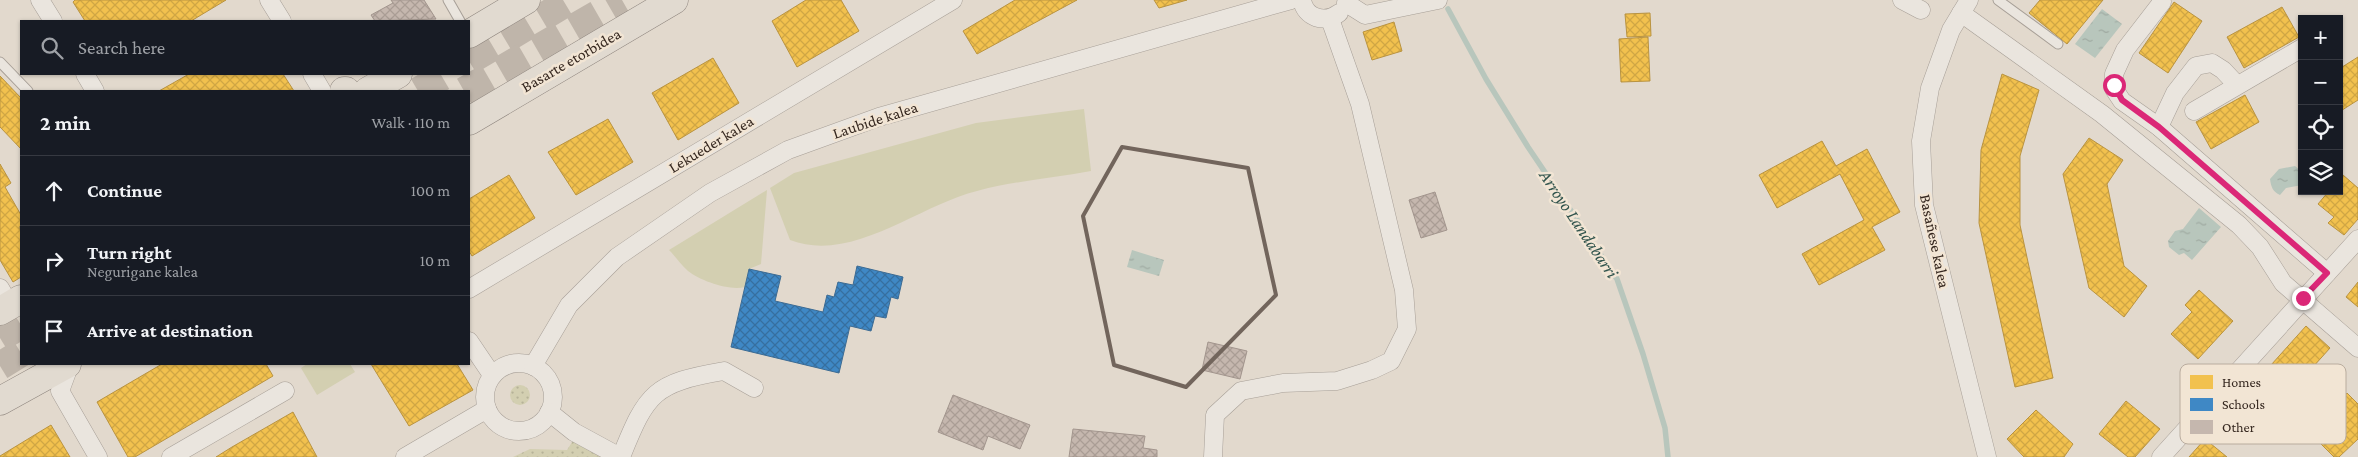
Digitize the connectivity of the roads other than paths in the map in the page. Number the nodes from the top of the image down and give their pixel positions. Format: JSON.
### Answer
{"nodes":[{"id":1,"x":40,"y":0,"type":"edge"},
{"id":2,"x":269,"y":0,"type":"edge"},
{"id":3,"x":448,"y":0,"type":"edge"},
{"id":4,"x":526,"y":0,"type":"edge"},
{"id":5,"x":674,"y":0,"type":"edge"},
{"id":6,"x":953,"y":0,"type":"edge"},
{"id":7,"x":1291,"y":0,"type":"edge"},
{"id":8,"x":1302,"y":0,"type":"edge"},
{"id":9,"x":1438,"y":0,"type":"edge"},
{"id":10,"x":1902,"y":0,"type":"edge"},
{"id":11,"x":1998,"y":0,"type":"edge"},
{"id":12,"x":1346,"y":2,"type":"edge"},
{"id":13,"x":2162,"y":2,"type":"dead end"},
{"id":14,"x":1965,"y":6,"type":"edge"},
{"id":15,"x":1920,"y":10,"type":"dead end"},
{"id":16,"x":1330,"y":19,"type":"junction"},
{"id":17,"x":52,"y":20,"type":"edge"},
{"id":18,"x":281,"y":20,"type":"edge"},
{"id":19,"x":459,"y":20,"type":"edge"},
{"id":20,"x":470,"y":33,"type":"edge"},
{"id":21,"x":2058,"y":44,"type":"dead end"},
{"id":22,"x":2298,"y":50,"type":"edge"},
{"id":23,"x":0,"y":62,"type":"edge"},
{"id":24,"x":86,"y":75,"type":"edge"},
{"id":25,"x":313,"y":75,"type":"edge"},
{"id":26,"x":396,"y":75,"type":"edge"},
{"id":27,"x":2237,"y":85,"type":"junction"},
{"id":28,"x":27,"y":90,"type":"edge"},
{"id":29,"x":94,"y":90,"type":"edge"},
{"id":30,"x":321,"y":90,"type":"edge"},
{"id":31,"x":370,"y":90,"type":"edge"},
{"id":32,"x":2194,"y":111,"type":"dead end"},
{"id":33,"x":470,"y":119,"type":"edge"},
{"id":34,"x":2159,"y":127,"type":"junction"},
{"id":35,"x":2358,"y":239,"type":"edge"},
{"id":36,"x":2327,"y":273,"type":"junction"},
{"id":37,"x":470,"y":288,"type":"edge"},
{"id":38,"x":2303,"y":298,"type":"junction"},
{"id":39,"x":470,"y":342,"type":"edge"},
{"id":40,"x":2358,"y":348,"type":"edge"},
{"id":41,"x":2244,"y":364,"type":"edge"},
{"id":42,"x":66,"y":365,"type":"edge"},
{"id":43,"x":68,"y":365,"type":"edge"},
{"id":44,"x":533,"y":366,"type":"junction"},
{"id":45,"x":492,"y":375,"type":"junction"},
{"id":46,"x":30,"y":384,"type":"junction"},
{"id":47,"x":754,"y":388,"type":"dead end"},
{"id":48,"x":60,"y":391,"type":"junction"},
{"id":49,"x":285,"y":391,"type":"dead end"},
{"id":50,"x":0,"y":401,"type":"edge"},
{"id":51,"x":487,"y":409,"type":"junction"},
{"id":52,"x":549,"y":412,"type":"junction"},
{"id":53,"x":2180,"y":436,"type":"edge"},
{"id":54,"x":98,"y":457,"type":"edge"},
{"id":55,"x":171,"y":457,"type":"edge"},
{"id":56,"x":405,"y":457,"type":"edge"},
{"id":57,"x":620,"y":457,"type":"edge"},
{"id":58,"x":1213,"y":457,"type":"edge"},
{"id":59,"x":1987,"y":457,"type":"edge"},
{"id":60,"x":2161,"y":457,"type":"edge"}],
"edges":[{"from":1,"to":17,"type":"street"},
{"from":2,"to":18,"type":"street"},
{"from":3,"to":19,"type":"lane"},
{"from":4,"to":20,"type":"main road"},
{"from":5,"to":33,"type":"main road","name":"Basarte etorbidea"},
{"from":6,"to":37,"type":"street","name":"Lekueder kalea"},
{"from":7,"to":44,"type":"street","name":"Laubide kalea"},
{"from":8,"to":16,"type":"street"},
{"from":9,"to":12,"type":"street"},
{"from":10,"to":15,"type":"street"},
{"from":11,"to":21,"type":"lane"},
{"from":12,"to":16,"type":"street"},
{"from":13,"to":34,"type":"street"},
{"from":14,"to":38,"type":"street"},
{"from":14,"to":59,"type":"street","name":"Basañese kalea"},
{"from":16,"to":58,"type":"street"},
{"from":22,"to":27,"type":"street"},
{"from":23,"to":28,"type":"lane"},
{"from":24,"to":29,"type":"street"},
{"from":25,"to":30,"type":"street"},
{"from":26,"to":31,"type":"main road"},
{"from":27,"to":32,"type":"street"},
{"from":27,"to":34,"type":"street"},
{"from":34,"to":36,"type":"street"},
{"from":35,"to":36,"type":"street"},
{"from":36,"to":38,"type":"street"},
{"from":38,"to":40,"type":"street"},
{"from":38,"to":41,"type":"street"},
{"from":39,"to":45,"type":"street"},
{"from":42,"to":46,"type":"main road"},
{"from":43,"to":48,"type":"street"},
{"from":44,"to":45,"type":"street"},
{"from":44,"to":52,"type":"street"},
{"from":45,"to":51,"type":"street"},
{"from":46,"to":48,"type":"street"},
{"from":46,"to":50,"type":"main road"},
{"from":47,"to":57,"type":"street"},
{"from":48,"to":54,"type":"street"},
{"from":49,"to":55,"type":"street"},
{"from":51,"to":52,"type":"street"},
{"from":51,"to":56,"type":"street"},
{"from":52,"to":57,"type":"street"},
{"from":53,"to":60,"type":"street"}]}
